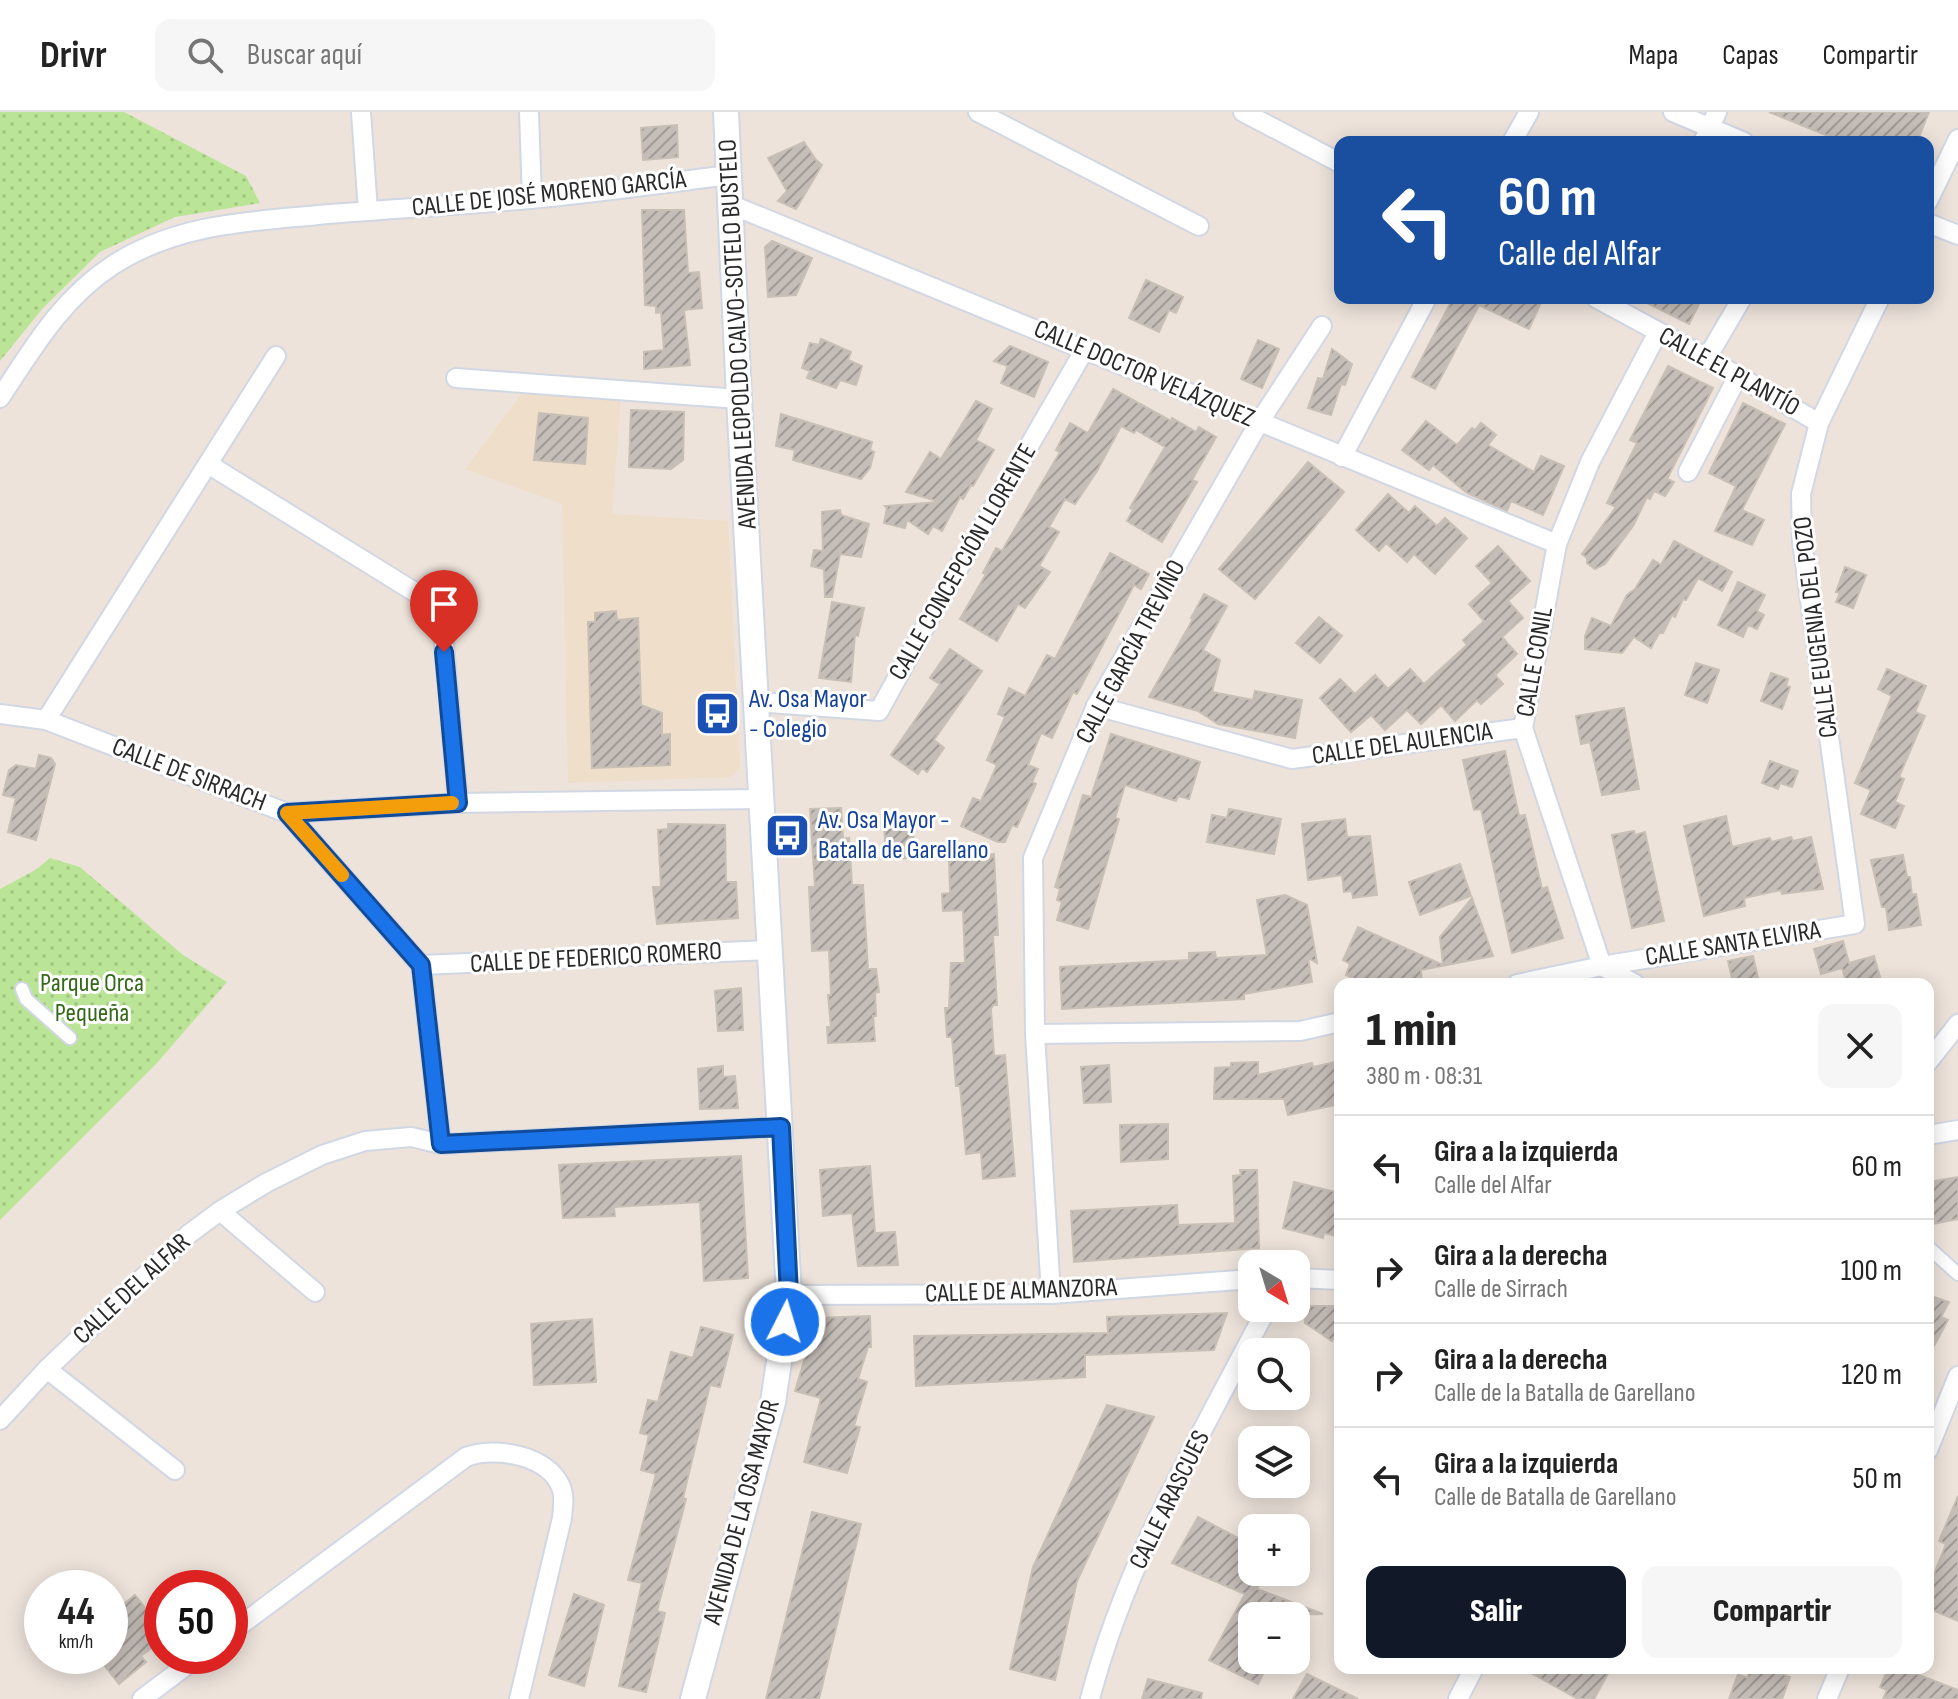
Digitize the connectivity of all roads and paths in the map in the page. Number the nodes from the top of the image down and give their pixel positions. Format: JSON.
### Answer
{"nodes":[{"id":1,"x":529,"y":112,"type":"edge"},
{"id":2,"x":726,"y":112,"type":"edge"},
{"id":3,"x":978,"y":112,"type":"edge"},
{"id":4,"x":1243,"y":112,"type":"edge"},
{"id":5,"x":1529,"y":112,"type":"edge"},
{"id":6,"x":1673,"y":112,"type":"edge"},
{"id":7,"x":360,"y":113,"type":"edge"},
{"id":8,"x":1278,"y":120,"type":"edge"},
{"id":9,"x":1710,"y":127,"type":"edge"},
{"id":10,"x":1515,"y":136,"type":"edge"},
{"id":11,"x":1730,"y":136,"type":"edge"},
{"id":12,"x":1958,"y":139,"type":"edge"},
{"id":13,"x":1334,"y":159,"type":"edge"},
{"id":14,"x":730,"y":175,"type":"junction"},
{"id":15,"x":1934,"y":189,"type":"edge"},
{"id":16,"x":532,"y":199,"type":"junction"},
{"id":17,"x":732,"y":205,"type":"junction"},
{"id":18,"x":368,"y":211,"type":"junction"},
{"id":19,"x":1934,"y":225,"type":"edge"},
{"id":20,"x":1199,"y":226,"type":"dead end"},
{"id":21,"x":1958,"y":235,"type":"edge"},
{"id":22,"x":1424,"y":304,"type":"edge"},
{"id":23,"x":1613,"y":304,"type":"edge"},
{"id":24,"x":1738,"y":304,"type":"edge"},
{"id":25,"x":1877,"y":304,"type":"edge"},
{"id":26,"x":1322,"y":326,"type":"dead end"},
{"id":27,"x":1658,"y":332,"type":"junction"},
{"id":28,"x":1085,"y":349,"type":"junction"},
{"id":29,"x":276,"y":356,"type":"dead end"},
{"id":30,"x":1707,"y":358,"type":"junction"},
{"id":31,"x":1738,"y":376,"type":"junction"},
{"id":32,"x":456,"y":378,"type":"dead end"},
{"id":33,"x":0,"y":398,"type":"edge"},
{"id":34,"x":739,"y":399,"type":"junction"},
{"id":35,"x":1260,"y":421,"type":"junction"},
{"id":36,"x":1819,"y":423,"type":"junction"},
{"id":37,"x":1342,"y":457,"type":"junction"},
{"id":38,"x":208,"y":464,"type":"junction"},
{"id":39,"x":1688,"y":472,"type":"dead end"},
{"id":40,"x":1557,"y":544,"type":"junction"},
{"id":41,"x":750,"y":556,"type":"joint"},
{"id":42,"x":757,"y":702,"type":"junction"},
{"id":43,"x":1096,"y":706,"type":"junction"},
{"id":44,"x":0,"y":714,"type":"edge"},
{"id":45,"x":46,"y":720,"type":"junction"},
{"id":46,"x":1523,"y":728,"type":"junction"},
{"id":47,"x":762,"y":799,"type":"junction"},
{"id":48,"x":458,"y":803,"type":"junction"},
{"id":49,"x":287,"y":813,"type":"junction"},
{"id":50,"x":1855,"y":924,"type":"joint"},
{"id":51,"x":770,"y":950,"type":"junction"},
{"id":52,"x":421,"y":965,"type":"junction"},
{"id":53,"x":1602,"y":966,"type":"junction"},
{"id":54,"x":1545,"y":978,"type":"edge"},
{"id":55,"x":1624,"y":978,"type":"edge"},
{"id":56,"x":22,"y":989,"type":"dead end"},
{"id":57,"x":1334,"y":1023,"type":"edge"},
{"id":58,"x":1958,"y":1024,"type":"edge"},
{"id":59,"x":1035,"y":1034,"type":"junction"},
{"id":60,"x":70,"y":1038,"type":"dead end"},
{"id":61,"x":1934,"y":1054,"type":"edge"},
{"id":62,"x":781,"y":1127,"type":"junction"},
{"id":63,"x":1958,"y":1130,"type":"edge"},
{"id":64,"x":1934,"y":1134,"type":"edge"},
{"id":65,"x":441,"y":1144,"type":"junction"},
{"id":66,"x":220,"y":1211,"type":"junction"},
{"id":67,"x":1934,"y":1252,"type":"edge"},
{"id":68,"x":1958,"y":1274,"type":"edge"},
{"id":69,"x":1310,"y":1279,"type":"edge"},
{"id":70,"x":1238,"y":1280,"type":"edge"},
{"id":71,"x":1334,"y":1280,"type":"edge"},
{"id":72,"x":315,"y":1292,"type":"dead end"},
{"id":73,"x":1051,"y":1294,"type":"junction"},
{"id":74,"x":789,"y":1295,"type":"junction"},
{"id":75,"x":1260,"y":1322,"type":"edge"},
{"id":76,"x":47,"y":1369,"type":"junction"},
{"id":77,"x":1958,"y":1376,"type":"edge"},
{"id":78,"x":0,"y":1420,"type":"edge"},
{"id":79,"x":1934,"y":1435,"type":"edge"},
{"id":80,"x":175,"y":1470,"type":"dead end"},
{"id":81,"x":248,"y":1620,"type":"edge"},
{"id":82,"x":175,"y":1674,"type":"edge"},
{"id":83,"x":1471,"y":1674,"type":"edge"},
{"id":84,"x":1837,"y":1674,"type":"edge"},
{"id":85,"x":142,"y":1699,"type":"edge"},
{"id":86,"x":519,"y":1699,"type":"edge"},
{"id":87,"x":693,"y":1699,"type":"edge"},
{"id":88,"x":1090,"y":1699,"type":"edge"},
{"id":89,"x":1458,"y":1699,"type":"edge"},
{"id":90,"x":1827,"y":1699,"type":"edge"}],
"edges":[{"from":1,"to":16,"type":"street"},
{"from":2,"to":14,"type":"main road","name":"AVENIDA LEOPOLDO CALVO-SOTELO BUSTELO"},
{"from":3,"to":20,"type":"street"},
{"from":4,"to":8,"type":"street"},
{"from":5,"to":10,"type":"street"},
{"from":6,"to":9,"type":"street"},
{"from":7,"to":18,"type":"street"},
{"from":8,"to":13,"type":"street"},
{"from":9,"to":11,"type":"street"},
{"from":12,"to":15,"type":"street"},
{"from":14,"to":16,"type":"street","name":"CALLE DE JOSÉ MORENO GARCÍA"},
{"from":14,"to":17,"type":"main road","name":"AVENIDA LEOPOLDO CALVO-SOTELO BUSTELO"},
{"from":16,"to":18,"type":"street","name":"CALLE DE JOSÉ MORENO GARCÍA"},
{"from":17,"to":28,"type":"street","name":"CALLE DOCTOR VELÁZQUEZ"},
{"from":17,"to":34,"type":"main road","name":"AVENIDA LEOPOLDO CALVO-SOTELO BUSTELO"},
{"from":18,"to":33,"type":"street","name":"CALLE DE JOSÉ MORENO GARCÍA"},
{"from":19,"to":21,"type":"street"},
{"from":22,"to":37,"type":"street"},
{"from":23,"to":27,"type":"street","name":"CALLE EL PLANTÍO"},
{"from":24,"to":30,"type":"street"},
{"from":25,"to":36,"type":"street","name":"CALLE EUGENIA DEL POZO"},
{"from":26,"to":35,"type":"street","name":"CALLE GARCÍA TREVIÑO"},
{"from":27,"to":30,"type":"street","name":"CALLE EL PLANTÍO"},
{"from":27,"to":40,"type":"street","name":"CALLE CONIL"},
{"from":28,"to":35,"type":"street","name":"CALLE DOCTOR VELÁZQUEZ"},
{"from":28,"to":42,"type":"street","name":"CALLE CONCEPCIÓN LLORENTE"},
{"from":29,"to":38,"type":"street"},
{"from":30,"to":31,"type":"street","name":"CALLE EL PLANTÍO"},
{"from":31,"to":36,"type":"street","name":"CALLE EL PLANTÍO"},
{"from":31,"to":39,"type":"street"},
{"from":32,"to":34,"type":"street"},
{"from":34,"to":41,"type":"main road","name":"AVENIDA LEOPOLDO CALVO-SOTELO BUSTELO"},
{"from":35,"to":37,"type":"street","name":"CALLE DOCTOR VELÁZQUEZ"},
{"from":35,"to":43,"type":"street","name":"CALLE GARCÍA TREVIÑO"},
{"from":36,"to":50,"type":"street","name":"CALLE EUGENIA DEL POZO"},
{"from":37,"to":40,"type":"street","name":"CALLE DOCTOR VELÁZQUEZ"},
{"from":38,"to":45,"type":"street"},
{"from":38,"to":48,"type":"street"},
{"from":40,"to":46,"type":"street","name":"CALLE CONIL"},
{"from":41,"to":42,"type":"main road","name":"AVENIDA DE LA OSA MAYOR"},
{"from":42,"to":47,"type":"main road","name":"AVENIDA DE LA OSA MAYOR"},
{"from":43,"to":46,"type":"street","name":"CALLE DEL AULENCIA"},
{"from":43,"to":59,"type":"street","name":"CALLE GARCÍA TREVIÑO"},
{"from":44,"to":45,"type":"street","name":"CALLE DE SIRRACH"},
{"from":45,"to":49,"type":"street","name":"CALLE DE SIRRACH"},
{"from":46,"to":53,"type":"street","name":"CALLE CONIL"},
{"from":47,"to":48,"type":"street"},
{"from":47,"to":51,"type":"main road","name":"AVENIDA DE LA OSA MAYOR"},
{"from":48,"to":49,"type":"street"},
{"from":49,"to":52,"type":"street","name":"CALLE DE SIRRACH"},
{"from":50,"to":53,"type":"street","name":"CALLE SANTA ELVIRA"},
{"from":51,"to":52,"type":"street","name":"CALLE DE FEDERICO ROMERO"},
{"from":51,"to":62,"type":"main road","name":"AVENIDA DE LA OSA MAYOR"},
{"from":52,"to":65,"type":"street"},
{"from":53,"to":54,"type":"street","name":"CALLE SANTA ELVIRA"},
{"from":53,"to":55,"type":"street"},
{"from":56,"to":60,"type":"street"},
{"from":57,"to":59,"type":"street"},
{"from":58,"to":61,"type":"street"},
{"from":59,"to":73,"type":"street","name":"CALLE GARCÍA TREVIÑO"},
{"from":62,"to":65,"type":"street","name":"CALLE DEL ALFAR"},
{"from":62,"to":74,"type":"main road","name":"AVENIDA DE LA OSA MAYOR"},
{"from":63,"to":64,"type":"street"},
{"from":65,"to":66,"type":"street","name":"CALLE DEL ALFAR"},
{"from":66,"to":72,"type":"street"},
{"from":66,"to":76,"type":"street","name":"CALLE DEL ALFAR"},
{"from":67,"to":68,"type":"street"},
{"from":69,"to":71,"type":"street"},
{"from":70,"to":73,"type":"street","name":"CALLE DE ALMANZORA"},
{"from":73,"to":74,"type":"street","name":"CALLE DE ALMANZORA"},
{"from":74,"to":87,"type":"main road","name":"AVENIDA DE LA OSA MAYOR"},
{"from":75,"to":88,"type":"street","name":"CALLE ARASCUES"},
{"from":76,"to":78,"type":"street","name":"CALLE DEL ALFAR"},
{"from":76,"to":80,"type":"street"},
{"from":77,"to":79,"type":"street"},
{"from":81,"to":86,"type":"street"},
{"from":82,"to":85,"type":"street"},
{"from":83,"to":89,"type":"street"},
{"from":84,"to":90,"type":"street"}]}
